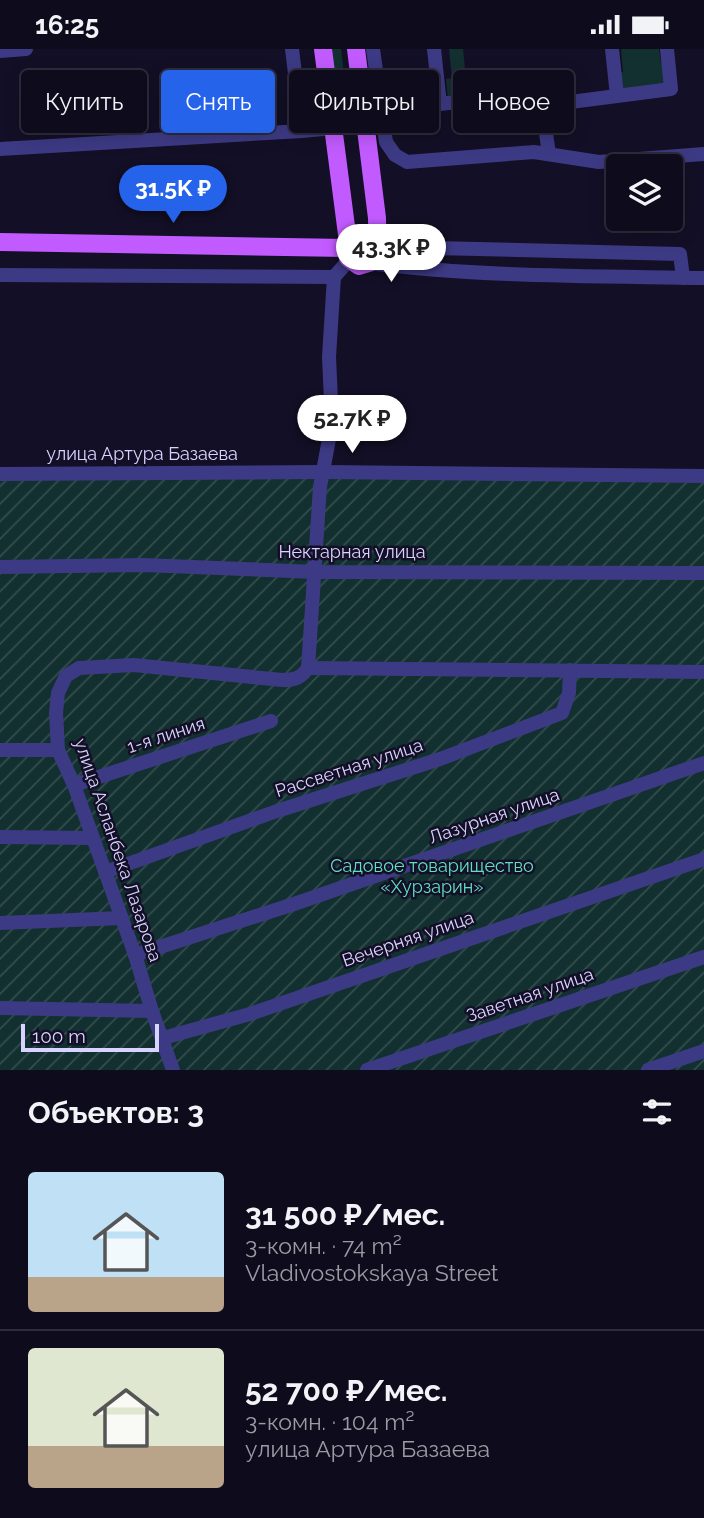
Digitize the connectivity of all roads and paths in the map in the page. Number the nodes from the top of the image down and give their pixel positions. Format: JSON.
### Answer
{"nodes":[{"id":1,"x":26,"y":49,"type":"edge"},
{"id":2,"x":292,"y":49,"type":"edge"},
{"id":3,"x":323,"y":49,"type":"edge"},
{"id":4,"x":356,"y":49,"type":"edge"},
{"id":5,"x":373,"y":49,"type":"edge"},
{"id":6,"x":434,"y":49,"type":"edge"},
{"id":7,"x":612,"y":49,"type":"edge"},
{"id":8,"x":667,"y":49,"type":"edge"},
{"id":9,"x":0,"y":51,"type":"edge"},
{"id":10,"x":295,"y":70,"type":"edge"},
{"id":11,"x":326,"y":70,"type":"edge"},
{"id":12,"x":617,"y":96,"type":"junction"},
{"id":13,"x":453,"y":102,"type":"edge"},
{"id":14,"x":574,"y":102,"type":"edge"},
{"id":15,"x":289,"y":132,"type":"edge"},
{"id":16,"x":334,"y":133,"type":"edge"},
{"id":17,"x":546,"y":133,"type":"edge"},
{"id":18,"x":0,"y":149,"type":"edge"},
{"id":19,"x":704,"y":154,"type":"edge"},
{"id":20,"x":549,"y":155,"type":"junction"},
{"id":21,"x":0,"y":242,"type":"edge"},
{"id":22,"x":434,"y":248,"type":"dead end"},
{"id":23,"x":348,"y":250,"type":"junction"},
{"id":24,"x":374,"y":251,"type":"junction"},
{"id":25,"x":524,"y":251,"type":"junction"},
{"id":26,"x":524,"y":274,"type":"junction"},
{"id":27,"x":0,"y":275,"type":"edge"},
{"id":28,"x":334,"y":277,"type":"junction"},
{"id":29,"x":683,"y":278,"type":"junction"},
{"id":30,"x":704,"y":278,"type":"edge"},
{"id":31,"x":324,"y":472,"type":"junction"},
{"id":32,"x":0,"y":474,"type":"edge"},
{"id":33,"x":704,"y":476,"type":"edge"},
{"id":34,"x":0,"y":566,"type":"edge"},
{"id":35,"x":314,"y":572,"type":"junction"},
{"id":36,"x":704,"y":573,"type":"edge"},
{"id":37,"x":308,"y":668,"type":"junction"},
{"id":38,"x":570,"y":670,"type":"junction"},
{"id":39,"x":704,"y":672,"type":"edge"},
{"id":40,"x":271,"y":721,"type":"dead end"},
{"id":41,"x":0,"y":750,"type":"edge"},
{"id":42,"x":58,"y":750,"type":"junction"},
{"id":43,"x":704,"y":763,"type":"edge"},
{"id":44,"x":74,"y":785,"type":"junction"},
{"id":45,"x":0,"y":837,"type":"edge"},
{"id":46,"x":92,"y":838,"type":"junction"},
{"id":47,"x":704,"y":859,"type":"edge"},
{"id":48,"x":105,"y":872,"type":"junction"},
{"id":49,"x":121,"y":918,"type":"junction"},
{"id":50,"x":0,"y":923,"type":"edge"},
{"id":51,"x":135,"y":955,"type":"junction"},
{"id":52,"x":704,"y":957,"type":"edge"},
{"id":53,"x":0,"y":1008,"type":"edge"},
{"id":54,"x":152,"y":1011,"type":"junction"},
{"id":55,"x":163,"y":1038,"type":"junction"},
{"id":56,"x":704,"y":1051,"type":"edge"},
{"id":57,"x":173,"y":1070,"type":"edge"},
{"id":58,"x":367,"y":1070,"type":"edge"},
{"id":59,"x":648,"y":1070,"type":"edge"}],
"edges":[{"from":1,"to":9,"type":"street"},
{"from":2,"to":10,"type":"street"},
{"from":3,"to":11,"type":"main road"},
{"from":4,"to":24,"type":"main road"},
{"from":5,"to":20,"type":"street"},
{"from":6,"to":13,"type":"street"},
{"from":7,"to":12,"type":"street"},
{"from":8,"to":12,"type":"street"},
{"from":12,"to":14,"type":"street"},
{"from":15,"to":18,"type":"street"},
{"from":16,"to":23,"type":"main road"},
{"from":17,"to":20,"type":"street"},
{"from":19,"to":20,"type":"street"},
{"from":21,"to":23,"type":"main road"},
{"from":22,"to":25,"type":"street"},
{"from":23,"to":24,"type":"main road"},
{"from":23,"to":24,"type":"main road"},
{"from":23,"to":28,"type":"street"},
{"from":24,"to":26,"type":"street"},
{"from":25,"to":26,"type":"street"},
{"from":25,"to":29,"type":"street"},
{"from":26,"to":29,"type":"street"},
{"from":27,"to":28,"type":"street"},
{"from":28,"to":31,"type":"street"},
{"from":29,"to":30,"type":"street"},
{"from":31,"to":32,"type":"street","name":"улица Артура Базаева"},
{"from":31,"to":33,"type":"street","name":"улица Артура Базаева"},
{"from":31,"to":35,"type":"street"},
{"from":34,"to":35,"type":"street","name":"Нектарная улица"},
{"from":35,"to":36,"type":"street","name":"Нектарная улица"},
{"from":35,"to":37,"type":"street"},
{"from":37,"to":38,"type":"street"},
{"from":37,"to":42,"type":"street","name":"улица Асланбека Лазарова"},
{"from":38,"to":39,"type":"street"},
{"from":38,"to":48,"type":"street","name":"Рассветная улица"},
{"from":40,"to":44,"type":"street","name":"1-я линия"},
{"from":41,"to":42,"type":"street"},
{"from":42,"to":44,"type":"street","name":"улица Асланбека Лазарова"},
{"from":43,"to":51,"type":"street","name":"Лазурная улица"},
{"from":44,"to":46,"type":"street","name":"улица Асланбека Лазарова"},
{"from":45,"to":46,"type":"street"},
{"from":46,"to":48,"type":"street","name":"улица Асланбека Лазарова"},
{"from":47,"to":55,"type":"street","name":"Вечерняя улица"},
{"from":48,"to":49,"type":"street","name":"улица Асланбека Лазарова"},
{"from":49,"to":50,"type":"street"},
{"from":49,"to":51,"type":"street","name":"улица Асланбека Лазарова"},
{"from":51,"to":54,"type":"street","name":"улица Асланбека Лазарова"},
{"from":52,"to":58,"type":"street","name":"Заветная улица"},
{"from":53,"to":54,"type":"street"},
{"from":54,"to":55,"type":"street","name":"улица Асланбека Лазарова"},
{"from":55,"to":57,"type":"street","name":"улица Асланбека Лазарова"},
{"from":56,"to":59,"type":"street"}]}
